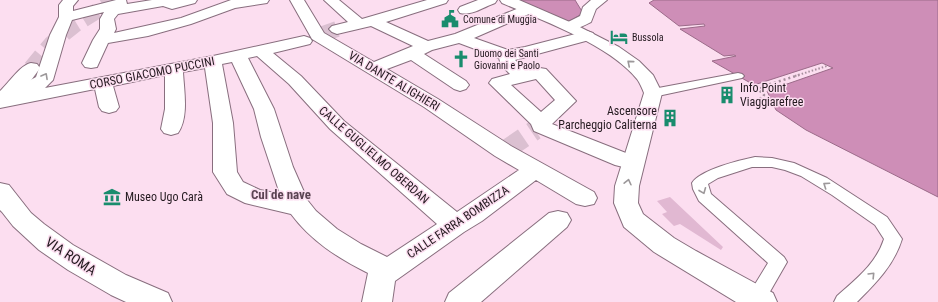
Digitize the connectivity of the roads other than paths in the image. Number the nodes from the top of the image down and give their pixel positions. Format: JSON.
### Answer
{"nodes":[{"id":1,"x":71,"y":0,"type":"edge"},
{"id":2,"x":127,"y":0,"type":"edge"},
{"id":3,"x":190,"y":0,"type":"edge"},
{"id":4,"x":262,"y":0,"type":"edge"},
{"id":5,"x":297,"y":0,"type":"edge"},
{"id":6,"x":331,"y":0,"type":"edge"},
{"id":7,"x":441,"y":0,"type":"edge"},
{"id":8,"x":490,"y":0,"type":"edge"},
{"id":9,"x":507,"y":0,"type":"edge"},
{"id":10,"x":600,"y":0,"type":"edge"},
{"id":11,"x":165,"y":1,"type":"edge"},
{"id":12,"x":233,"y":2,"type":"edge"},
{"id":13,"x":418,"y":3,"type":"edge"},
{"id":14,"x":465,"y":10,"type":"dead end"},
{"id":15,"x":524,"y":11,"type":"dead end"},
{"id":16,"x":66,"y":17,"type":"junction"},
{"id":17,"x":366,"y":22,"type":"junction"},
{"id":18,"x":566,"y":24,"type":"junction"},
{"id":19,"x":313,"y":36,"type":"junction"},
{"id":20,"x":587,"y":36,"type":"junction"},
{"id":21,"x":460,"y":38,"type":"junction"},
{"id":22,"x":101,"y":40,"type":"junction"},
{"id":23,"x":261,"y":51,"type":"junction"},
{"id":24,"x":415,"y":53,"type":"junction"},
{"id":25,"x":238,"y":55,"type":"junction"},
{"id":26,"x":507,"y":58,"type":"junction"},
{"id":27,"x":213,"y":61,"type":"junction"},
{"id":28,"x":91,"y":63,"type":"dead end"},
{"id":29,"x":31,"y":68,"type":"tunnel mouth"},
{"id":30,"x":374,"y":68,"type":"junction"},
{"id":31,"x":174,"y":69,"type":"junction"},
{"id":32,"x":522,"y":76,"type":"junction"},
{"id":33,"x":738,"y":76,"type":"dead end"},
{"id":34,"x":103,"y":82,"type":"junction"},
{"id":35,"x":460,"y":85,"type":"dead end"},
{"id":36,"x":653,"y":93,"type":"junction"},
{"id":37,"x":0,"y":102,"type":"edge"},
{"id":38,"x":109,"y":107,"type":"dead end"},
{"id":39,"x":539,"y":127,"type":"junction"},
{"id":40,"x":171,"y":129,"type":"dead end"},
{"id":41,"x":623,"y":160,"type":"dead end"},
{"id":42,"x":534,"y":170,"type":"junction"},
{"id":43,"x":0,"y":190,"type":"edge"},
{"id":44,"x":585,"y":198,"type":"dead end"},
{"id":45,"x":299,"y":207,"type":"junction"},
{"id":46,"x":558,"y":220,"type":"dead end"},
{"id":47,"x":455,"y":225,"type":"junction"},
{"id":48,"x":382,"y":282,"type":"edge"},
{"id":49,"x":759,"y":300,"type":"edge"},
{"id":50,"x":150,"y":301,"type":"edge"},
{"id":51,"x":460,"y":302,"type":"edge"},
{"id":52,"x":844,"y":302,"type":"edge"}],
"edges":[{"from":1,"to":16,"type":"street"},
{"from":2,"to":16,"type":"street"},
{"from":3,"to":11,"type":"street"},
{"from":4,"to":12,"type":"street"},
{"from":5,"to":19,"type":"street","name":"VIA DANTE ALIGHIERI"},
{"from":6,"to":17,"type":"street"},
{"from":7,"to":13,"type":"street","name":"CORSO GIACOMO PUCCINI"},
{"from":8,"to":14,"type":"street"},
{"from":9,"to":18,"type":"street"},
{"from":10,"to":18,"type":"street"},
{"from":11,"to":22,"type":"street"},
{"from":12,"to":22,"type":"street"},
{"from":13,"to":17,"type":"street","name":"CORSO GIACOMO PUCCINI"},
{"from":15,"to":21,"type":"street"},
{"from":37,"to":16,"type":"street","one_way":true},
{"from":17,"to":19,"type":"street","name":"CORSO GIACOMO PUCCINI"},
{"from":17,"to":24,"type":"street"},
{"from":18,"to":20,"type":"street"},
{"from":19,"to":23,"type":"street","name":"CORSO GIACOMO PUCCINI"},
{"from":19,"to":30,"type":"street","name":"VIA DANTE ALIGHIERI"},
{"from":20,"to":26,"type":"street"},
{"from":36,"to":20,"type":"street","one_way":true},
{"from":21,"to":24,"type":"street"},
{"from":21,"to":26,"type":"street"},
{"from":22,"to":28,"type":"street"},
{"from":23,"to":25,"type":"street","name":"CORSO GIACOMO PUCCINI"},
{"from":23,"to":47,"type":"street","name":"CALLE GUGLIELMO OBERDAN"},
{"from":24,"to":30,"type":"street"},
{"from":24,"to":35,"type":"street"},
{"from":25,"to":27,"type":"street","name":"CORSO GIACOMO PUCCINI"},
{"from":25,"to":45,"type":"street"},
{"from":26,"to":32,"type":"street"},
{"from":27,"to":31,"type":"street","name":"CORSO GIACOMO PUCCINI"},
{"from":27,"to":45,"type":"street"},
{"from":29,"to":37,"type":"street"},
{"from":30,"to":42,"type":"street","name":"VIA DANTE ALIGHIERI"},
{"from":31,"to":34,"type":"street","name":"CORSO GIACOMO PUCCINI"},
{"from":31,"to":40,"type":"street"},
{"from":32,"to":39,"type":"street"},
{"from":32,"to":39,"type":"street"},
{"from":33,"to":36,"type":"lane"},
{"from":34,"to":37,"type":"street","name":"CORSO GIACOMO PUCCINI"},
{"from":34,"to":38,"type":"street"},
{"from":49,"to":36,"type":"street","one_way":true},
{"from":39,"to":41,"type":"street"},
{"from":42,"to":44,"type":"street","name":"VIA DANTE ALIGHIERI"},
{"from":42,"to":47,"type":"street","name":"CALLE FARRA BOMBIZZA"},
{"from":43,"to":50,"type":"street","name":"VIA ROMA"},
{"from":45,"to":48,"type":"street"},
{"from":46,"to":51,"type":"street"},
{"from":47,"to":48,"type":"street","name":"CALLE FARRA BOMBIZZA"},
{"from":52,"to":49,"type":"lane","one_way":true}]}
